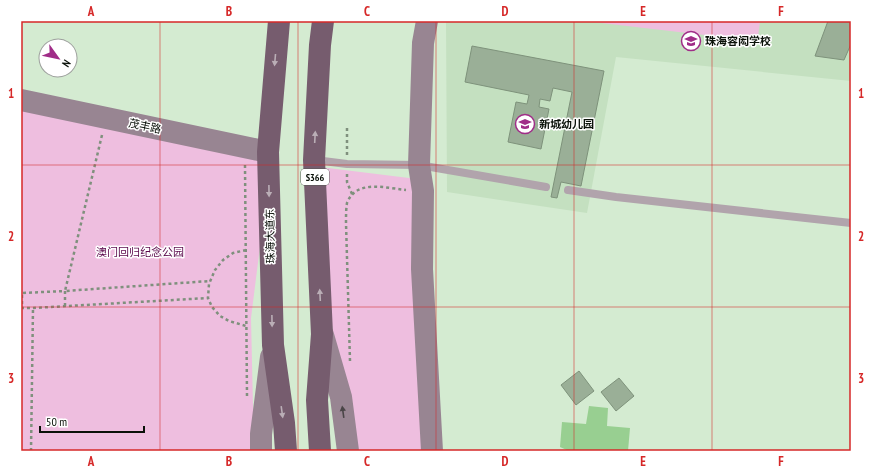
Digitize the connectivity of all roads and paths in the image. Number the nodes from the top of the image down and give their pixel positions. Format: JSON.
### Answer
{"nodes":[{"id":1,"x":279,"y":21,"type":"edge"},
{"id":2,"x":323,"y":21,"type":"edge"},
{"id":3,"x":427,"y":21,"type":"edge"},
{"id":4,"x":21,"y":100,"type":"edge"},
{"id":5,"x":106,"y":117,"type":"junction"},
{"id":6,"x":244,"y":147,"type":"junction"},
{"id":7,"x":268,"y":152,"type":"junction"},
{"id":8,"x":314,"y":160,"type":"junction"},
{"id":9,"x":419,"y":165,"type":"junction"},
{"id":10,"x":546,"y":187,"type":"dead end"},
{"id":11,"x":568,"y":190,"type":"dead end"},
{"id":12,"x":424,"y":191,"type":"junction"},
{"id":13,"x":851,"y":223,"type":"edge"},
{"id":14,"x":246,"y":250,"type":"junction"},
{"id":15,"x":210,"y":282,"type":"junction"},
{"id":16,"x":65,"y":291,"type":"junction"},
{"id":17,"x":208,"y":298,"type":"junction"},
{"id":18,"x":21,"y":301,"type":"edge"},
{"id":19,"x":65,"y":306,"type":"junction"},
{"id":20,"x":33,"y":308,"type":"junction"},
{"id":21,"x":246,"y":326,"type":"junction"},
{"id":22,"x":322,"y":334,"type":"junction"},
{"id":23,"x":273,"y":346,"type":"junction"},
{"id":24,"x":351,"y":367,"type":"dead end"},
{"id":25,"x":247,"y":400,"type":"dead end"},
{"id":26,"x":31,"y":451,"type":"edge"},
{"id":27,"x":261,"y":451,"type":"edge"},
{"id":28,"x":286,"y":451,"type":"edge"},
{"id":29,"x":320,"y":451,"type":"edge"},
{"id":30,"x":348,"y":451,"type":"edge"},
{"id":31,"x":432,"y":451,"type":"edge"}],
"edges":[{"from":1,"to":7,"type":"highway","name":"珠海大道东","one_way":true},
{"from":8,"to":2,"type":"highway","number":"S366","one_way":true},
{"from":3,"to":9,"type":"street"},
{"from":4,"to":5,"type":"street","name":"茂丰路"},
{"from":5,"to":6,"type":"street","name":"茂丰路"},
{"from":5,"to":16,"type":"path"},
{"from":6,"to":7,"type":"street","name":"茂丰路"},
{"from":6,"to":14,"type":"path"},
{"from":7,"to":23,"type":"highway","name":"珠海大道东","one_way":true},
{"from":8,"to":9,"type":"lane"},
{"from":22,"to":8,"type":"highway","number":"S366","one_way":true},
{"from":9,"to":10,"type":"lane"},
{"from":9,"to":12,"type":"street"},
{"from":11,"to":13,"type":"lane"},
{"from":12,"to":24,"type":"path"},
{"from":12,"to":31,"type":"street"},
{"from":14,"to":15,"type":"path"},
{"from":14,"to":21,"type":"path"},
{"from":15,"to":16,"type":"path"},
{"from":15,"to":17,"type":"path"},
{"from":16,"to":18,"type":"path"},
{"from":16,"to":19,"type":"path"},
{"from":17,"to":19,"type":"path"},
{"from":17,"to":21,"type":"path"},
{"from":18,"to":20,"type":"path"},
{"from":19,"to":20,"type":"path"},
{"from":20,"to":26,"type":"path"},
{"from":21,"to":25,"type":"path"},
{"from":22,"to":29,"type":"highway","number":"S366"},
{"from":30,"to":22,"type":"street","one_way":true},
{"from":23,"to":27,"type":"street"},
{"from":23,"to":28,"type":"highway","name":"珠海大道东","one_way":true}]}
